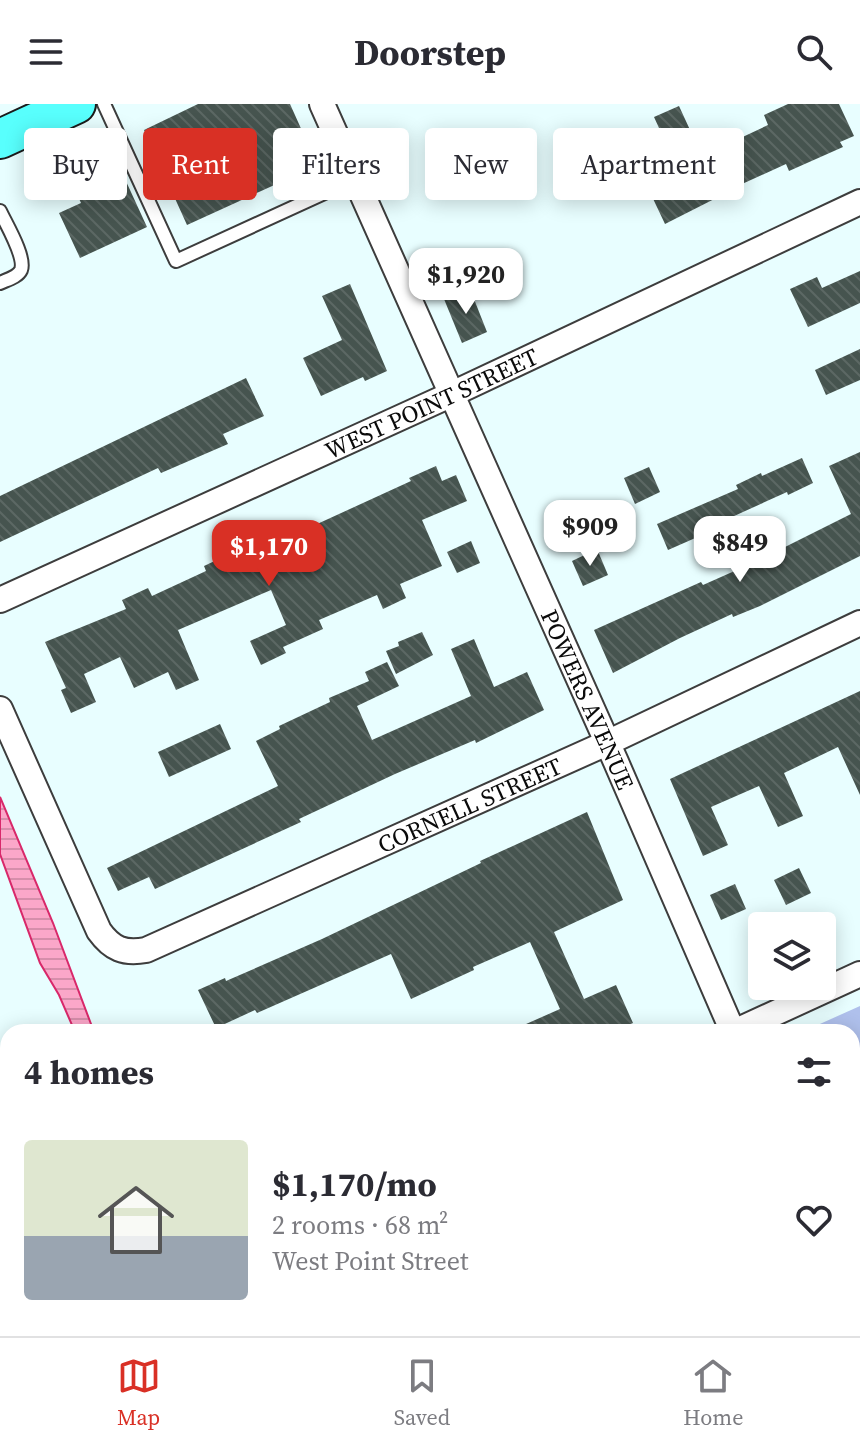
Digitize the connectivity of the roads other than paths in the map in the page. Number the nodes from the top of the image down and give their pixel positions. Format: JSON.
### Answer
{"nodes":[{"id":1,"x":76,"y":104,"type":"edge"},
{"id":2,"x":104,"y":104,"type":"edge"},
{"id":3,"x":322,"y":104,"type":"edge"},
{"id":4,"x":333,"y":128,"type":"edge"},
{"id":5,"x":0,"y":139,"type":"edge"},
{"id":6,"x":309,"y":200,"type":"edge"},
{"id":7,"x":364,"y":200,"type":"edge"},
{"id":8,"x":860,"y":202,"type":"edge"},
{"id":9,"x":0,"y":211,"type":"edge"},
{"id":10,"x":0,"y":283,"type":"edge"},
{"id":11,"x":450,"y":395,"type":"junction"},
{"id":12,"x":0,"y":600,"type":"edge"},
{"id":13,"x":860,"y":623,"type":"edge"},
{"id":14,"x":0,"y":709,"type":"edge"},
{"id":15,"x":607,"y":743,"type":"junction"},
{"id":16,"x":860,"y":974,"type":"edge"},
{"id":17,"x":730,"y":1024,"type":"edge"},
{"id":18,"x":751,"y":1024,"type":"edge"}],
"edges":[{"from":1,"to":5,"type":"main road"},
{"from":2,"to":6,"type":"lane"},
{"from":3,"to":4,"type":"street","name":"POWERS AVENUE"},
{"from":7,"to":11,"type":"street","name":"POWERS AVENUE"},
{"from":8,"to":11,"type":"street","name":"WEST POINT STREET"},
{"from":9,"to":10,"type":"lane"},
{"from":11,"to":12,"type":"street","name":"WEST POINT STREET"},
{"from":11,"to":15,"type":"street","name":"POWERS AVENUE"},
{"from":13,"to":15,"type":"street","name":"CORNELL STREET"},
{"from":14,"to":15,"type":"street","name":"CORNELL STREET"},
{"from":15,"to":17,"type":"street","name":"POWERS AVENUE"},
{"from":16,"to":18,"type":"street"}]}
